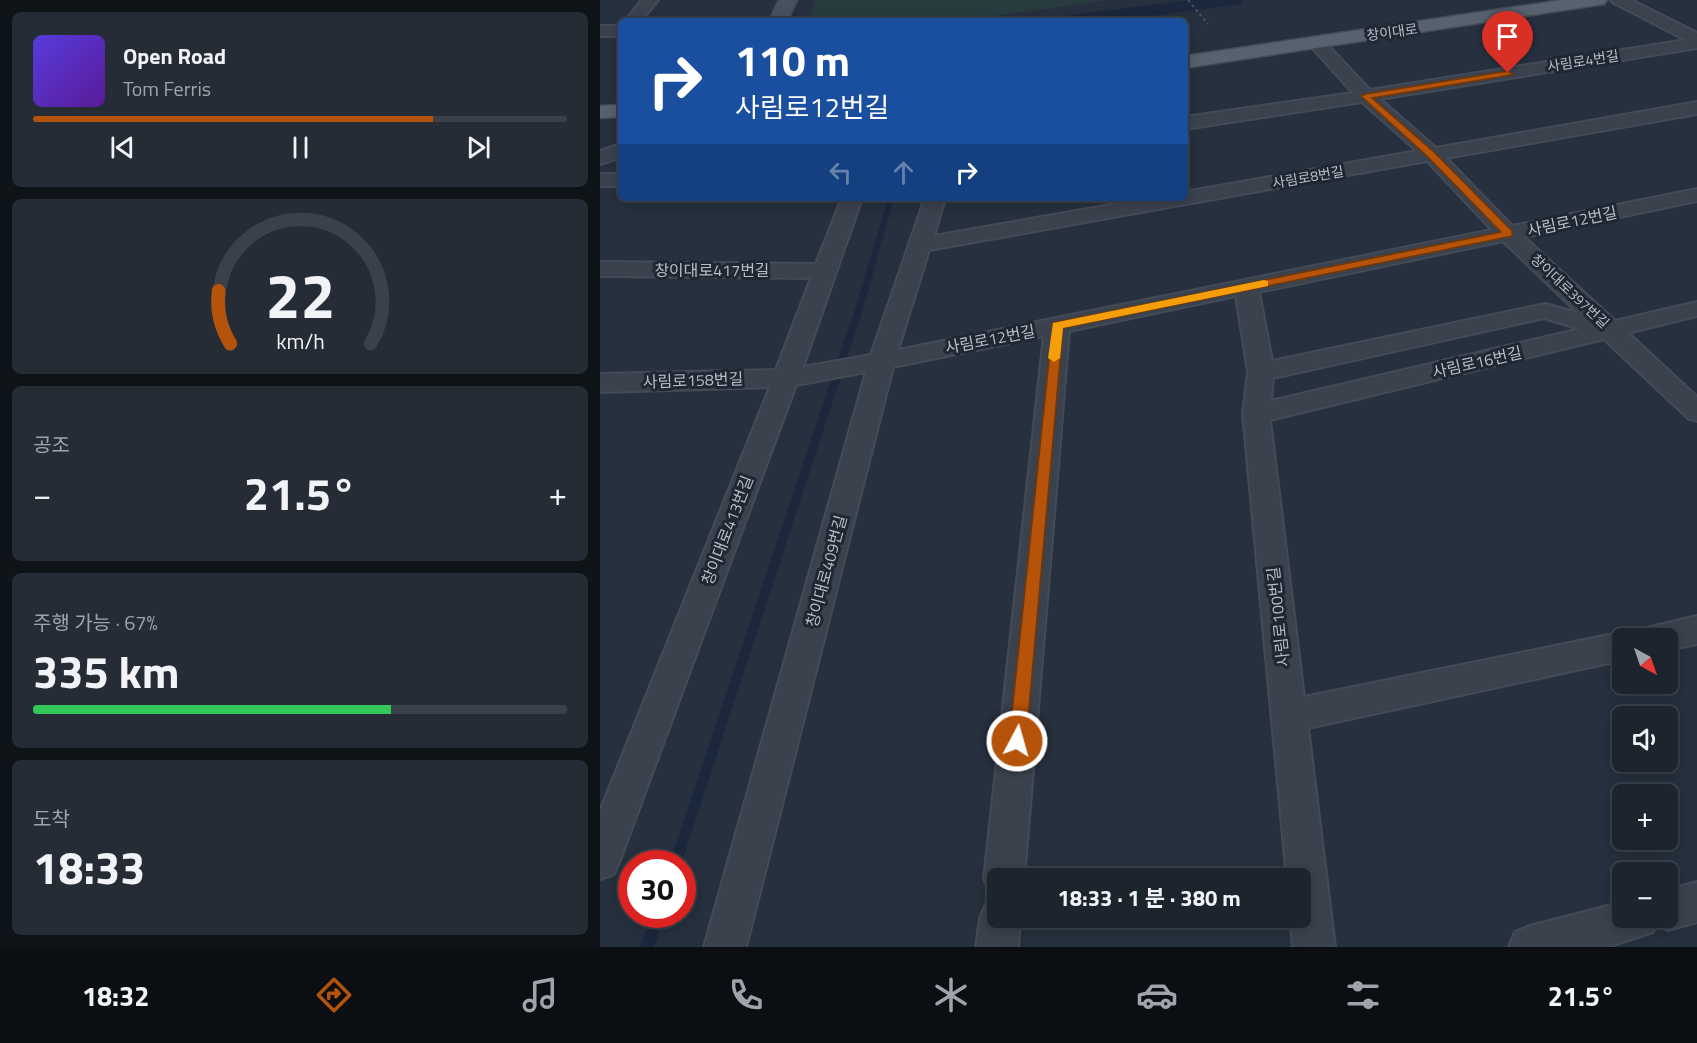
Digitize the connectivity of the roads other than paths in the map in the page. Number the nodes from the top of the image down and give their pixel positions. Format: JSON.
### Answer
{"nodes":[{"id":1,"x":651,"y":0,"type":"edge"},
{"id":2,"x":788,"y":0,"type":"edge"},
{"id":3,"x":1531,"y":0,"type":"edge"},
{"id":4,"x":1598,"y":0,"type":"edge"},
{"id":5,"x":1619,"y":0,"type":"edge"},
{"id":6,"x":636,"y":18,"type":"edge"},
{"id":7,"x":779,"y":18,"type":"edge"},
{"id":8,"x":600,"y":31,"type":"edge"},
{"id":9,"x":618,"y":32,"type":"edge"},
{"id":10,"x":1697,"y":41,"type":"edge"},
{"id":11,"x":1316,"y":43,"type":"junction"},
{"id":12,"x":1188,"y":47,"type":"edge"},
{"id":13,"x":1188,"y":63,"type":"edge"},
{"id":14,"x":618,"y":96,"type":"edge"},
{"id":15,"x":1366,"y":96,"type":"junction"},
{"id":16,"x":606,"y":107,"type":"edge"},
{"id":17,"x":1697,"y":108,"type":"edge"},
{"id":18,"x":1188,"y":123,"type":"edge"},
{"id":19,"x":618,"y":151,"type":"edge"},
{"id":20,"x":1432,"y":155,"type":"junction"},
{"id":21,"x":600,"y":158,"type":"edge"},
{"id":22,"x":600,"y":180,"type":"edge"},
{"id":23,"x":618,"y":180,"type":"edge"},
{"id":24,"x":1697,"y":195,"type":"edge"},
{"id":25,"x":1188,"y":198,"type":"edge"},
{"id":26,"x":851,"y":201,"type":"edge"},
{"id":27,"x":934,"y":201,"type":"edge"},
{"id":28,"x":1170,"y":201,"type":"edge"},
{"id":29,"x":1508,"y":234,"type":"junction"},
{"id":30,"x":920,"y":245,"type":"junction"},
{"id":31,"x":600,"y":269,"type":"edge"},
{"id":32,"x":824,"y":271,"type":"junction"},
{"id":33,"x":1246,"y":287,"type":"junction"},
{"id":34,"x":1697,"y":309,"type":"edge"},
{"id":35,"x":1058,"y":326,"type":"junction"},
{"id":36,"x":1611,"y":330,"type":"junction"},
{"id":37,"x":873,"y":363,"type":"junction"},
{"id":38,"x":1261,"y":372,"type":"junction"},
{"id":39,"x":794,"y":376,"type":"junction"},
{"id":40,"x":600,"y":383,"type":"edge"},
{"id":41,"x":1697,"y":412,"type":"edge"},
{"id":42,"x":1256,"y":414,"type":"junction"},
{"id":43,"x":1697,"y":630,"type":"edge"},
{"id":44,"x":1678,"y":634,"type":"edge"},
{"id":45,"x":1612,"y":647,"type":"edge"},
{"id":46,"x":1289,"y":716,"type":"junction"},
{"id":47,"x":600,"y":860,"type":"edge"},
{"id":48,"x":1005,"y":868,"type":"edge"},
{"id":49,"x":1697,"y":902,"type":"edge"},
{"id":50,"x":1678,"y":907,"type":"edge"},
{"id":51,"x":1612,"y":925,"type":"edge"},
{"id":52,"x":999,"y":928,"type":"edge"},
{"id":53,"x":725,"y":947,"type":"edge"},
{"id":54,"x":997,"y":947,"type":"edge"},
{"id":55,"x":1314,"y":947,"type":"edge"},
{"id":56,"x":1530,"y":947,"type":"edge"}],
"edges":[{"from":1,"to":6,"type":"street"},
{"from":2,"to":7,"type":"main road"},
{"from":3,"to":12,"type":"main road","name":"창이대로"},
{"from":4,"to":11,"type":"main road","name":"창이대로"},
{"from":5,"to":10,"type":"street"},
{"from":8,"to":9,"type":"street"},
{"from":10,"to":15,"type":"street","name":"사림로4번길"},
{"from":11,"to":13,"type":"main road","name":"창이대로"},
{"from":11,"to":15,"type":"street","name":"창이대로397번길"},
{"from":14,"to":16,"type":"main road"},
{"from":15,"to":18,"type":"street","name":"사림로4번길"},
{"from":15,"to":20,"type":"street","name":"창이대로397번길"},
{"from":17,"to":20,"type":"street","name":"사림로8번길"},
{"from":19,"to":21,"type":"street"},
{"from":20,"to":25,"type":"street","name":"사림로8번길"},
{"from":20,"to":29,"type":"street","name":"창이대로397번길"},
{"from":22,"to":23,"type":"street"},
{"from":24,"to":29,"type":"street","name":"사림로12번길"},
{"from":26,"to":32,"type":"street","name":"창이대로413번길"},
{"from":27,"to":30,"type":"street","name":"창이대로409번길"},
{"from":28,"to":30,"type":"street","name":"사림로8번길"},
{"from":29,"to":33,"type":"street","name":"사림로12번길"},
{"from":29,"to":36,"type":"street","name":"창이대로397번길"},
{"from":30,"to":37,"type":"street","name":"창이대로409번길"},
{"from":31,"to":32,"type":"street","name":"창이대로417번길"},
{"from":32,"to":39,"type":"street","name":"창이대로413번길"},
{"from":33,"to":35,"type":"street","name":"사림로12번길"},
{"from":33,"to":38,"type":"street","name":"사림로100번길"},
{"from":34,"to":36,"type":"street","name":"사림로16번길"},
{"from":35,"to":37,"type":"street","name":"사림로12번길"},
{"from":35,"to":48,"type":"street"},
{"from":36,"to":38,"type":"street"},
{"from":36,"to":41,"type":"street","name":"창이대로397번길"},
{"from":36,"to":42,"type":"street","name":"사림로16번길"},
{"from":37,"to":39,"type":"street","name":"사림로12번길"},
{"from":37,"to":53,"type":"street","name":"창이대로409번길"},
{"from":38,"to":42,"type":"street","name":"사림로100번길"},
{"from":39,"to":40,"type":"street","name":"사림로158번길"},
{"from":39,"to":47,"type":"street","name":"창이대로413번길"},
{"from":42,"to":46,"type":"street","name":"사림로100번길"},
{"from":43,"to":44,"type":"street"},
{"from":45,"to":46,"type":"street"},
{"from":46,"to":55,"type":"street","name":"사림로100번길"},
{"from":49,"to":50,"type":"street"},
{"from":51,"to":56,"type":"street"},
{"from":52,"to":54,"type":"street"}]}
